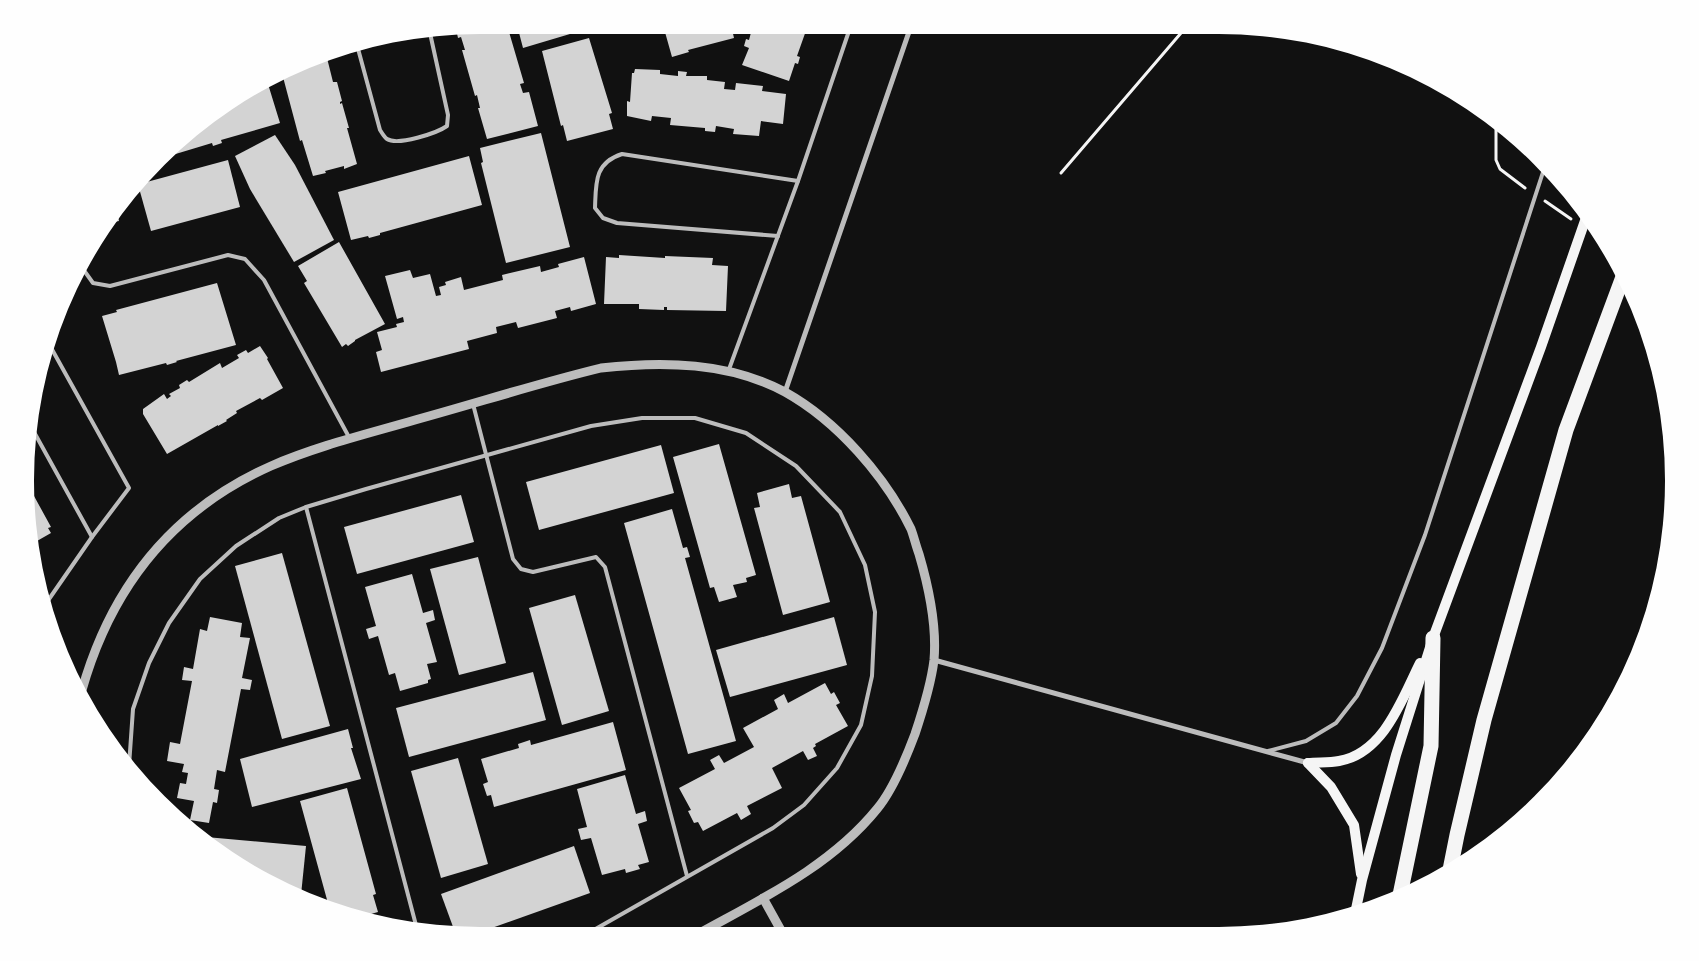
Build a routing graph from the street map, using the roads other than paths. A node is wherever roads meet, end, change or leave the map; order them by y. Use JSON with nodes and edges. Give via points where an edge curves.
{"nodes":[{"id":1,"x":848,"y":34,"type":"edge"},
{"id":2,"x":908,"y":34,"type":"edge"},
{"id":3,"x":431,"y":37,"type":"edge"},
{"id":4,"x":359,"y":51,"type":"edge"},
{"id":5,"x":1542,"y":174,"type":"edge"},
{"id":6,"x":798,"y":181,"type":"junction"},
{"id":7,"x":1584,"y":224,"type":"edge"},
{"id":8,"x":778,"y":236,"type":"junction"},
{"id":9,"x":86,"y":273,"type":"edge"},
{"id":10,"x":1620,"y":285,"type":"edge"},
{"id":11,"x":53,"y":351,"type":"edge"},
{"id":12,"x":728,"y":372,"type":"junction"},
{"id":13,"x":785,"y":392,"type":"junction"},
{"id":14,"x":473,"y":404,"type":"junction"},
{"id":15,"x":37,"y":436,"type":"edge"},
{"id":16,"x":350,"y":439,"type":"junction"},
{"id":17,"x":486,"y":455,"type":"junction"},
{"id":18,"x":306,"y":507,"type":"junction"},
{"id":19,"x":92,"y":536,"type":"junction"},
{"id":20,"x":50,"y":598,"type":"edge"},
{"id":21,"x":1433,"y":638,"type":"junction"},
{"id":22,"x":934,"y":660,"type":"junction"},
{"id":23,"x":84,"y":685,"type":"edge"},
{"id":24,"x":1268,"y":751,"type":"junction"},
{"id":25,"x":130,"y":756,"type":"edge"},
{"id":26,"x":1308,"y":763,"type":"junction"},
{"id":27,"x":1452,"y":861,"type":"edge"},
{"id":28,"x":687,"y":876,"type":"junction"},
{"id":29,"x":1362,"y":880,"type":"junction"},
{"id":30,"x":1401,"y":888,"type":"edge"},
{"id":31,"x":763,"y":898,"type":"junction"},
{"id":32,"x":1357,"y":906,"type":"edge"},
{"id":33,"x":415,"y":922,"type":"edge"},
{"id":34,"x":599,"y":927,"type":"edge"},
{"id":35,"x":711,"y":927,"type":"edge"},
{"id":36,"x":779,"y":927,"type":"edge"}],
"edges":[{"from":1,"to":6,"type":"lane"},
{"from":2,"to":13,"type":"street"},
{"from":3,"to":4,"type":"lane","via":[[448,115],[447,126],[440,131],[397,142],[386,139],[380,130]]},
{"from":5,"to":24,"type":"lane","via":[[1425,536],[1382,648],[1357,696],[1336,723],[1306,741]]},
{"from":6,"to":8,"type":"lane"},
{"from":6,"to":8,"type":"lane","via":[[622,154],[611,158],[601,168],[595,208],[603,218],[617,223]]},
{"from":7,"to":21,"type":"main road"},
{"from":8,"to":12,"type":"lane"},
{"from":9,"to":16,"type":"lane","via":[[93,283],[110,286],[228,255],[245,259],[264,280]]},
{"from":10,"to":27,"type":"highway","via":[[1564,440],[1484,720]]},
{"from":11,"to":19,"type":"lane","via":[[129,488]]},
{"from":12,"to":13,"type":"street"},
{"from":12,"to":14,"type":"street","via":[[656,364],[602,368]]},
{"from":13,"to":22,"type":"street","via":[[847,439],[879,476],[911,530],[927,580],[934,625]]},
{"from":14,"to":16,"type":"street"},
{"from":14,"to":17,"type":"lane"},
{"from":15,"to":19,"type":"lane"},
{"from":16,"to":23,"type":"street","via":[[270,466],[238,482],[184,521],[162,542],[120,596],[98,641]]},
{"from":17,"to":18,"type":"lane"},
{"from":17,"to":28,"type":"lane","via":[[513,558],[521,569],[532,572],[596,558],[604,567]]},
{"from":17,"to":28,"type":"lane","via":[[591,426],[642,418],[695,418],[746,433],[796,466],[840,512],[865,565],[875,612],[872,676],[861,725],[837,768],[804,806],[773,828]]},
{"from":18,"to":25,"type":"lane","via":[[279,518],[236,546],[200,579],[169,623],[149,663],[133,709]]},
{"from":18,"to":33,"type":"lane"},
{"from":19,"to":20,"type":"lane"},
{"from":21,"to":26,"type":"main road","via":[[1385,730],[1364,750],[1340,761]]},
{"from":21,"to":29,"type":"main road","via":[[1396,755]]},
{"from":21,"to":30,"type":"highway","via":[[1431,746]]},
{"from":22,"to":24,"type":"street"},
{"from":22,"to":31,"type":"street","via":[[924,709],[905,761],[878,808],[845,844]]},
{"from":24,"to":26,"type":"street"},
{"from":26,"to":29,"type":"main road","via":[[1331,786],[1354,824]]},
{"from":28,"to":34,"type":"lane"},
{"from":29,"to":32,"type":"main road"},
{"from":31,"to":35,"type":"street"},
{"from":31,"to":36,"type":"street"}]}
